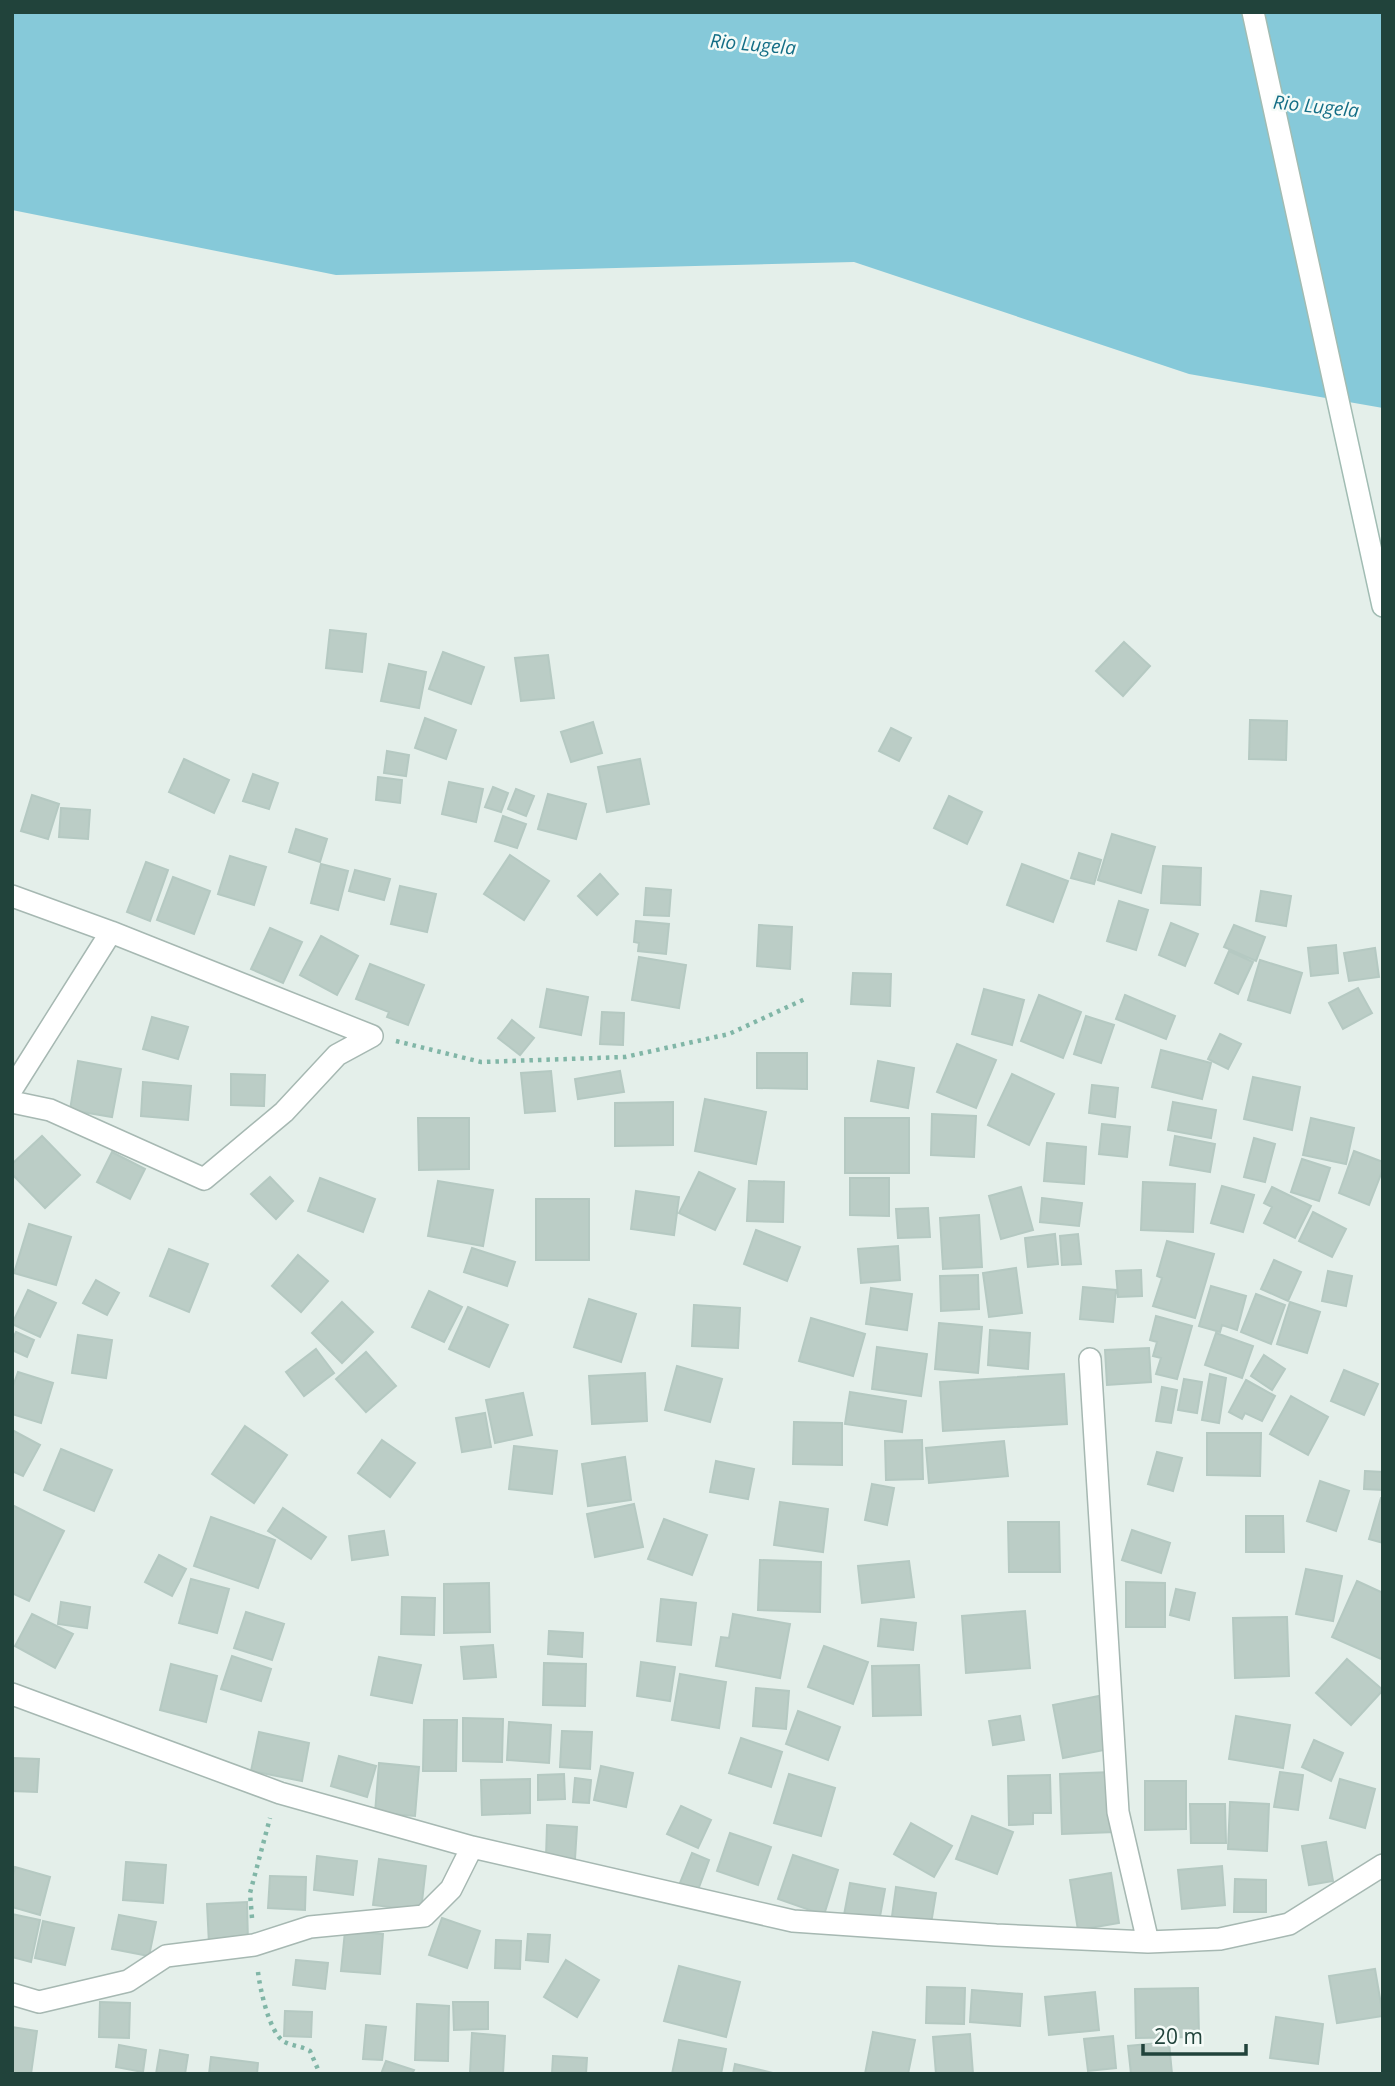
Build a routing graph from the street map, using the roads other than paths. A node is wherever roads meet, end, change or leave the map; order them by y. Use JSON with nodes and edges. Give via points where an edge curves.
{"nodes":[{"id":1,"x":1253,"y":12,"type":"edge"},
{"id":2,"x":1381,"y":600,"type":"edge"},
{"id":3,"x":12,"y":895,"type":"edge"},
{"id":4,"x":111,"y":932,"type":"junction"},
{"id":5,"x":12,"y":1089,"type":"edge"},
{"id":6,"x":12,"y":1102,"type":"edge"},
{"id":7,"x":1090,"y":1359,"type":"dead end"},
{"id":8,"x":12,"y":1694,"type":"edge"},
{"id":9,"x":472,"y":1847,"type":"junction"},
{"id":10,"x":1383,"y":1865,"type":"edge"},
{"id":11,"x":1148,"y":1942,"type":"junction"},
{"id":12,"x":12,"y":1994,"type":"edge"}],
"edges":[{"from":1,"to":2,"type":"street"},
{"from":3,"to":4,"type":"street"},
{"from":4,"to":5,"type":"street"},
{"from":4,"to":6,"type":"street","via":[[372,1035],[337,1055],[284,1112],[204,1179],[50,1110]]},
{"from":7,"to":11,"type":"street","via":[[1118,1812]]},
{"from":8,"to":9,"type":"street","via":[[280,1793]]},
{"from":9,"to":11,"type":"street","via":[[793,1921]]},
{"from":9,"to":12,"type":"street","via":[[451,1889],[424,1916],[310,1927],[254,1945],[166,1956],[128,1981],[39,2002]]},
{"from":10,"to":11,"type":"street","via":[[1289,1924],[1220,1939]]}]}
